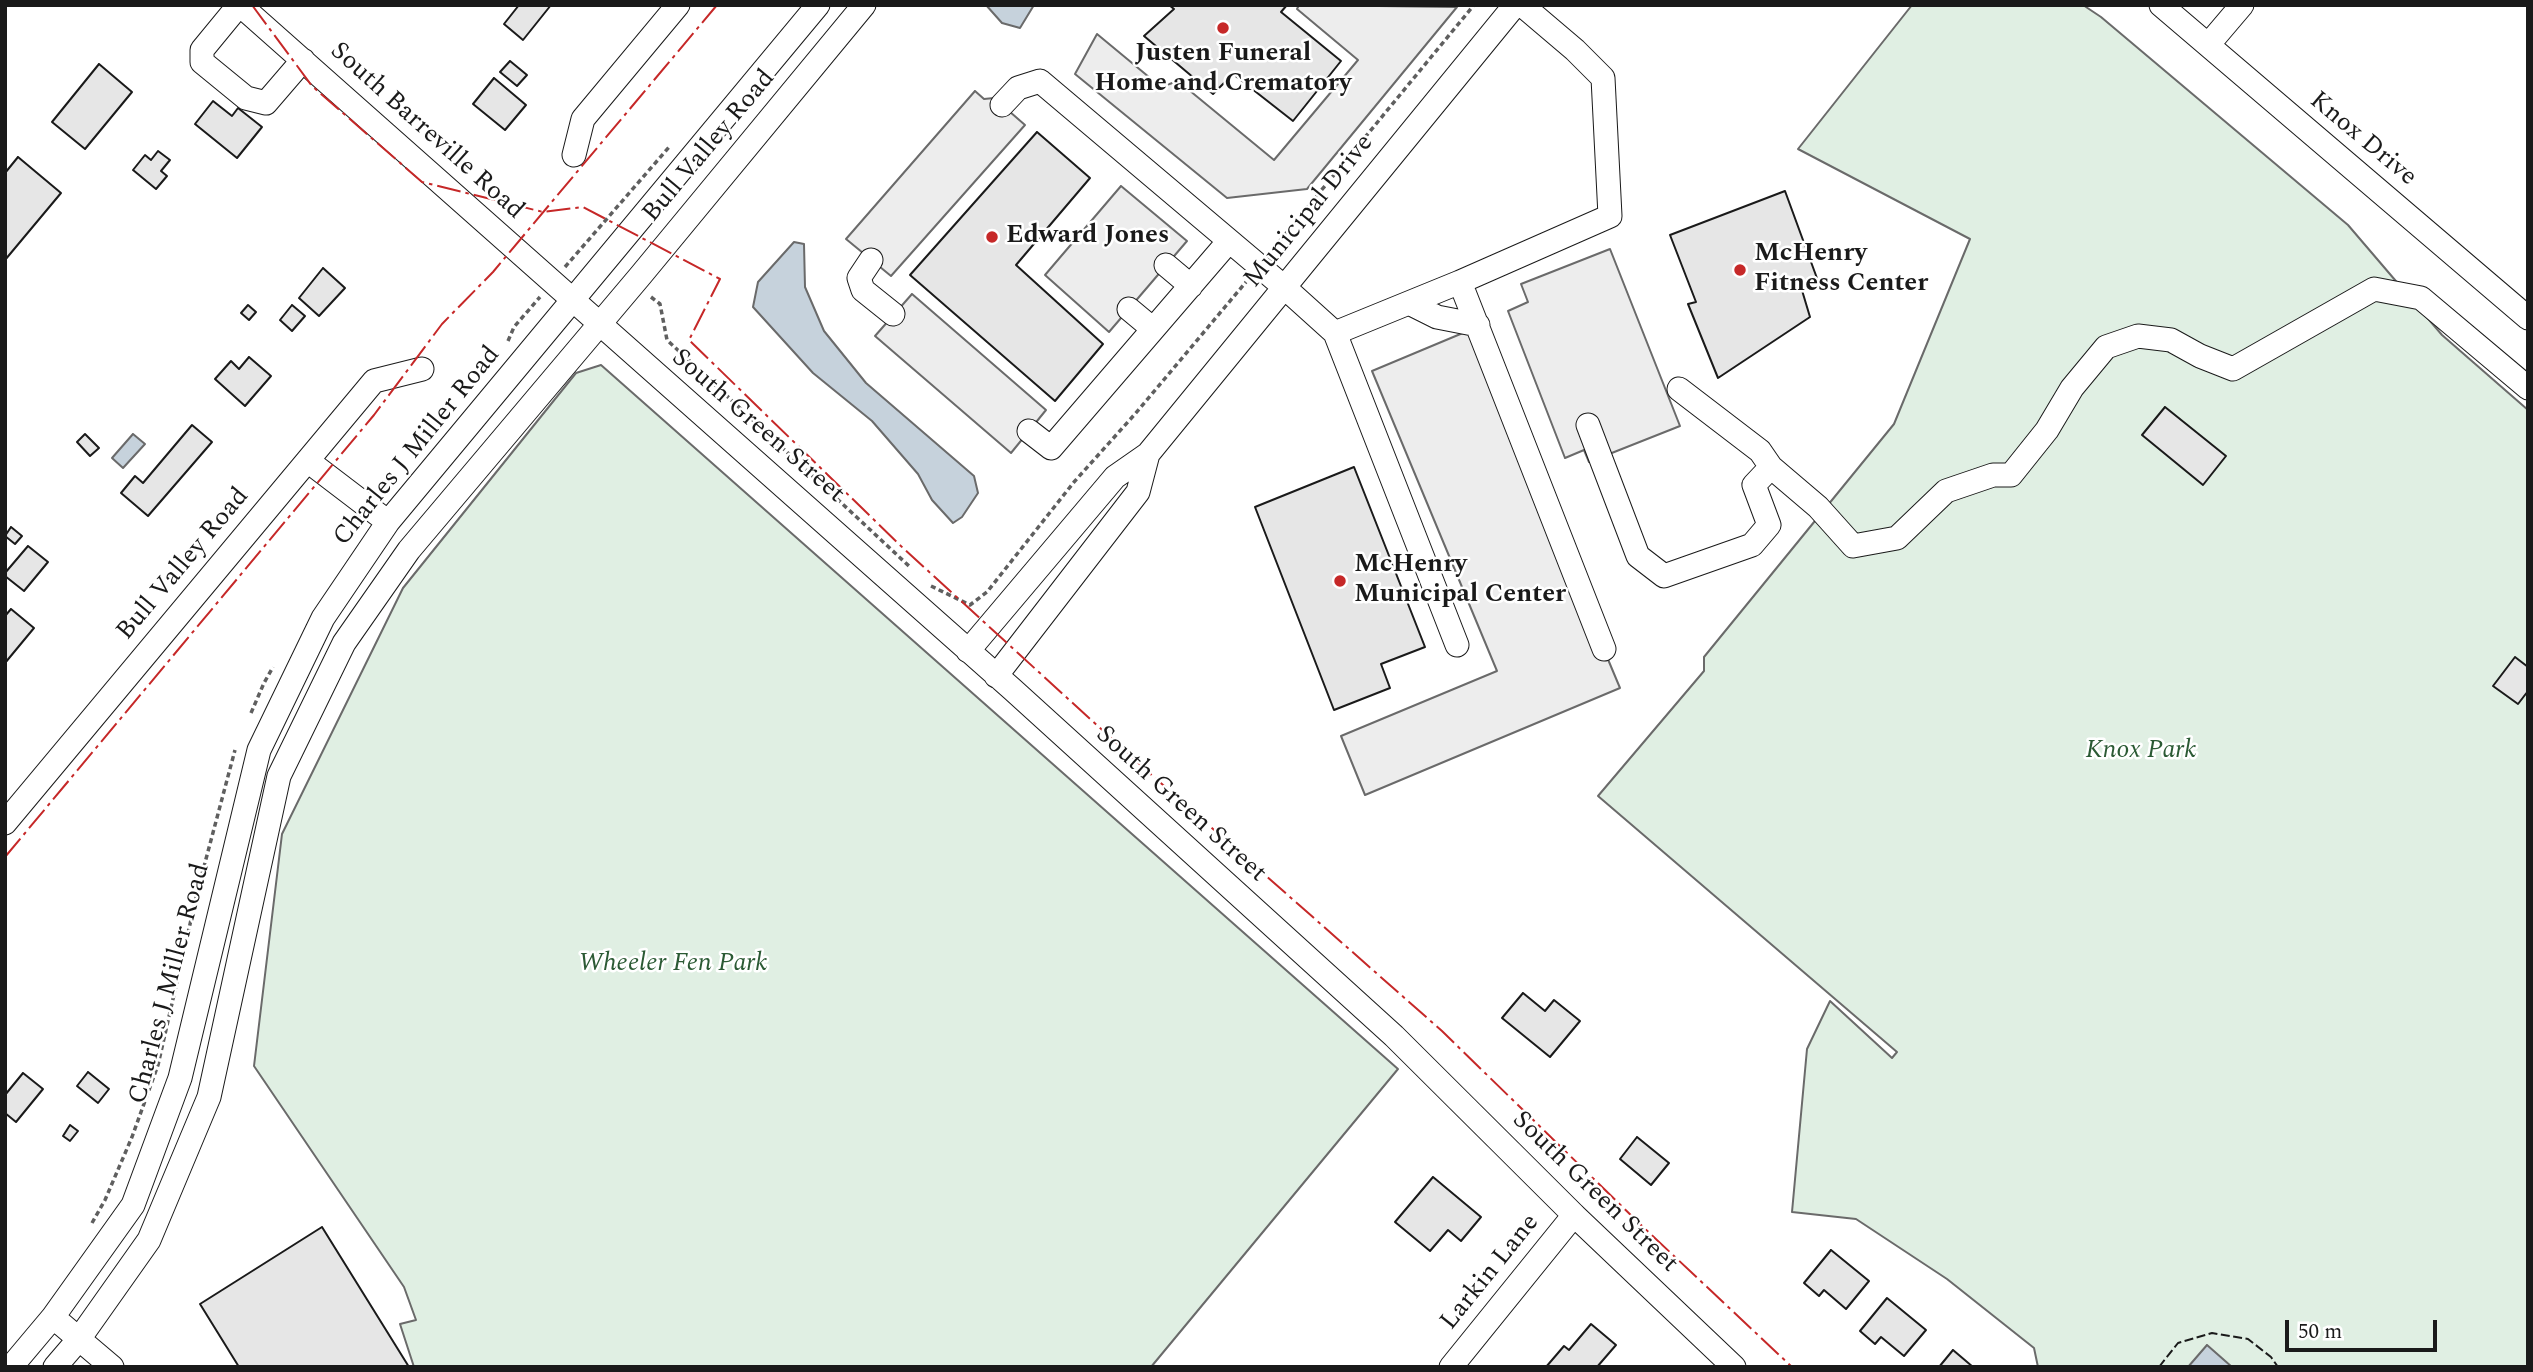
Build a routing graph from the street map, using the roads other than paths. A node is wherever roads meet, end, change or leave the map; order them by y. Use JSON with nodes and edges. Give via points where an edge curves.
{"nodes":[{"id":1,"x":240,"y":5,"type":"edge"},
{"id":2,"x":678,"y":5,"type":"edge"},
{"id":3,"x":818,"y":5,"type":"edge"},
{"id":4,"x":864,"y":5,"type":"edge"},
{"id":5,"x":1515,"y":5,"type":"edge"},
{"id":6,"x":1522,"y":5,"type":"edge"},
{"id":7,"x":2161,"y":5,"type":"edge"},
{"id":8,"x":2242,"y":5,"type":"edge"},
{"id":9,"x":2207,"y":45,"type":"junction"},
{"id":10,"x":303,"y":60,"type":"junction"},
{"id":11,"x":1003,"y":105,"type":"dead end"},
{"id":12,"x":574,"y":155,"type":"dead end"},
{"id":13,"x":1229,"y":240,"type":"junction"},
{"id":14,"x":871,"y":260,"type":"dead end"},
{"id":15,"x":1166,"y":265,"type":"dead end"},
{"id":16,"x":1460,"y":282,"type":"junction"},
{"id":17,"x":1191,"y":286,"type":"junction"},
{"id":18,"x":1284,"y":286,"type":"junction"},
{"id":19,"x":572,"y":302,"type":"junction"},
{"id":20,"x":1409,"y":303,"type":"junction"},
{"id":21,"x":1129,"y":309,"type":"dead end"},
{"id":22,"x":894,"y":314,"type":"dead end"},
{"id":23,"x":2528,"y":318,"type":"edge"},
{"id":24,"x":599,"y":324,"type":"junction"},
{"id":25,"x":1478,"y":325,"type":"junction"},
{"id":26,"x":1153,"y":329,"type":"junction"},
{"id":27,"x":1335,"y":333,"type":"junction"},
{"id":28,"x":422,"y":369,"type":"dead end"},
{"id":29,"x":2528,"y":388,"type":"edge"},
{"id":30,"x":1679,"y":389,"type":"dead end"},
{"id":31,"x":1588,"y":425,"type":"dead end"},
{"id":32,"x":1029,"y":431,"type":"dead end"},
{"id":33,"x":1148,"y":454,"type":"junction"},
{"id":34,"x":308,"y":461,"type":"junction"},
{"id":35,"x":1771,"y":467,"type":"junction"},
{"id":36,"x":388,"y":522,"type":"junction"},
{"id":37,"x":1457,"y":645,"type":"dead end"},
{"id":38,"x":1604,"y":649,"type":"dead end"},
{"id":39,"x":968,"y":650,"type":"junction"},
{"id":40,"x":996,"y":676,"type":"junction"},
{"id":41,"x":5,"y":823,"type":"edge"},
{"id":42,"x":1574,"y":1215,"type":"junction"},
{"id":43,"x":53,"y":1317,"type":"junction"},
{"id":44,"x":79,"y":1339,"type":"junction"},
{"id":45,"x":11,"y":1367,"type":"edge"},
{"id":46,"x":55,"y":1367,"type":"edge"},
{"id":47,"x":112,"y":1367,"type":"edge"},
{"id":48,"x":1451,"y":1367,"type":"edge"},
{"id":49,"x":1734,"y":1367,"type":"edge"}],
"edges":[{"from":1,"to":10,"type":"street","name":"South Barreville Road"},
{"from":1,"to":10,"type":"street","via":[[202,50],[202,62],[246,98],[266,103]]},
{"from":2,"to":12,"type":"street","via":[[583,118]]},
{"from":3,"to":19,"type":"street","name":"Charles J Miller Road"},
{"from":4,"to":24,"type":"street","name":"Bull Valley Road"},
{"from":5,"to":18,"type":"street","name":"Municipal Drive"},
{"from":6,"to":16,"type":"street","via":[[1602,78],[1610,216]]},
{"from":7,"to":9,"type":"street","name":"Knox Drive"},
{"from":8,"to":9,"type":"street"},
{"from":9,"to":23,"type":"street","name":"Knox Drive"},
{"from":10,"to":19,"type":"street","name":"South Barreville Road"},
{"from":11,"to":13,"type":"street","via":[[1018,88],[1040,81]]},
{"from":13,"to":17,"type":"street"},
{"from":13,"to":18,"type":"street"},
{"from":14,"to":22,"type":"street","via":[[859,278],[863,290]]},
{"from":15,"to":17,"type":"street"},
{"from":16,"to":20,"type":"street"},
{"from":16,"to":25,"type":"street"},
{"from":17,"to":26,"type":"street"},
{"from":18,"to":27,"type":"street"},
{"from":18,"to":33,"type":"street","name":"Municipal Drive"},
{"from":19,"to":24,"type":"street","name":"South Green Street"},
{"from":19,"to":36,"type":"street","name":"Charles J Miller Road"},
{"from":20,"to":25,"type":"street","via":[[1437,317]]},
{"from":20,"to":27,"type":"street"},
{"from":21,"to":26,"type":"street"},
{"from":24,"to":39,"type":"street","name":"South Green Street"},
{"from":24,"to":44,"type":"street","via":[[409,550],[344,643],[279,776],[209,1097],[149,1240]]},
{"from":25,"to":38,"type":"street"},
{"from":26,"to":32,"type":"street","via":[[1051,448]]},
{"from":27,"to":37,"type":"street"},
{"from":28,"to":34,"type":"street","name":"Bull Valley Road","via":[[374,381]]},
{"from":29,"to":35,"type":"street","via":[[2421,298],[2374,289],[2232,369],[2172,340],[2138,336],[2106,347],[2011,475],[1993,475],[1946,491],[1897,538],[1853,546],[1818,507]]},
{"from":30,"to":35,"type":"street","via":[[1760,451]]},
{"from":31,"to":35,"type":"street","via":[[1638,556],[1664,576],[1752,545],[1769,525],[1754,485]]},
{"from":33,"to":39,"type":"street","name":"Municipal Drive","via":[[1115,477]]},
{"from":33,"to":40,"type":"street","name":"Municipal Drive","via":[[1138,492]]},
{"from":34,"to":36,"type":"street"},
{"from":34,"to":41,"type":"street","name":"Bull Valley Road"},
{"from":36,"to":43,"type":"street","name":"Charles J Miller Road","via":[[323,618],[259,750],[180,1077],[133,1205]]},
{"from":39,"to":40,"type":"street","name":"South Green Street"},
{"from":40,"to":42,"type":"street","name":"South Green Street","via":[[1394,1036]]},
{"from":42,"to":48,"type":"street","name":"Larkin Lane"},
{"from":42,"to":49,"type":"street","name":"South Green Street"},
{"from":43,"to":44,"type":"street"},
{"from":43,"to":45,"type":"street","name":"Charles J Miller Road"},
{"from":44,"to":46,"type":"street"},
{"from":44,"to":47,"type":"street"}]}
